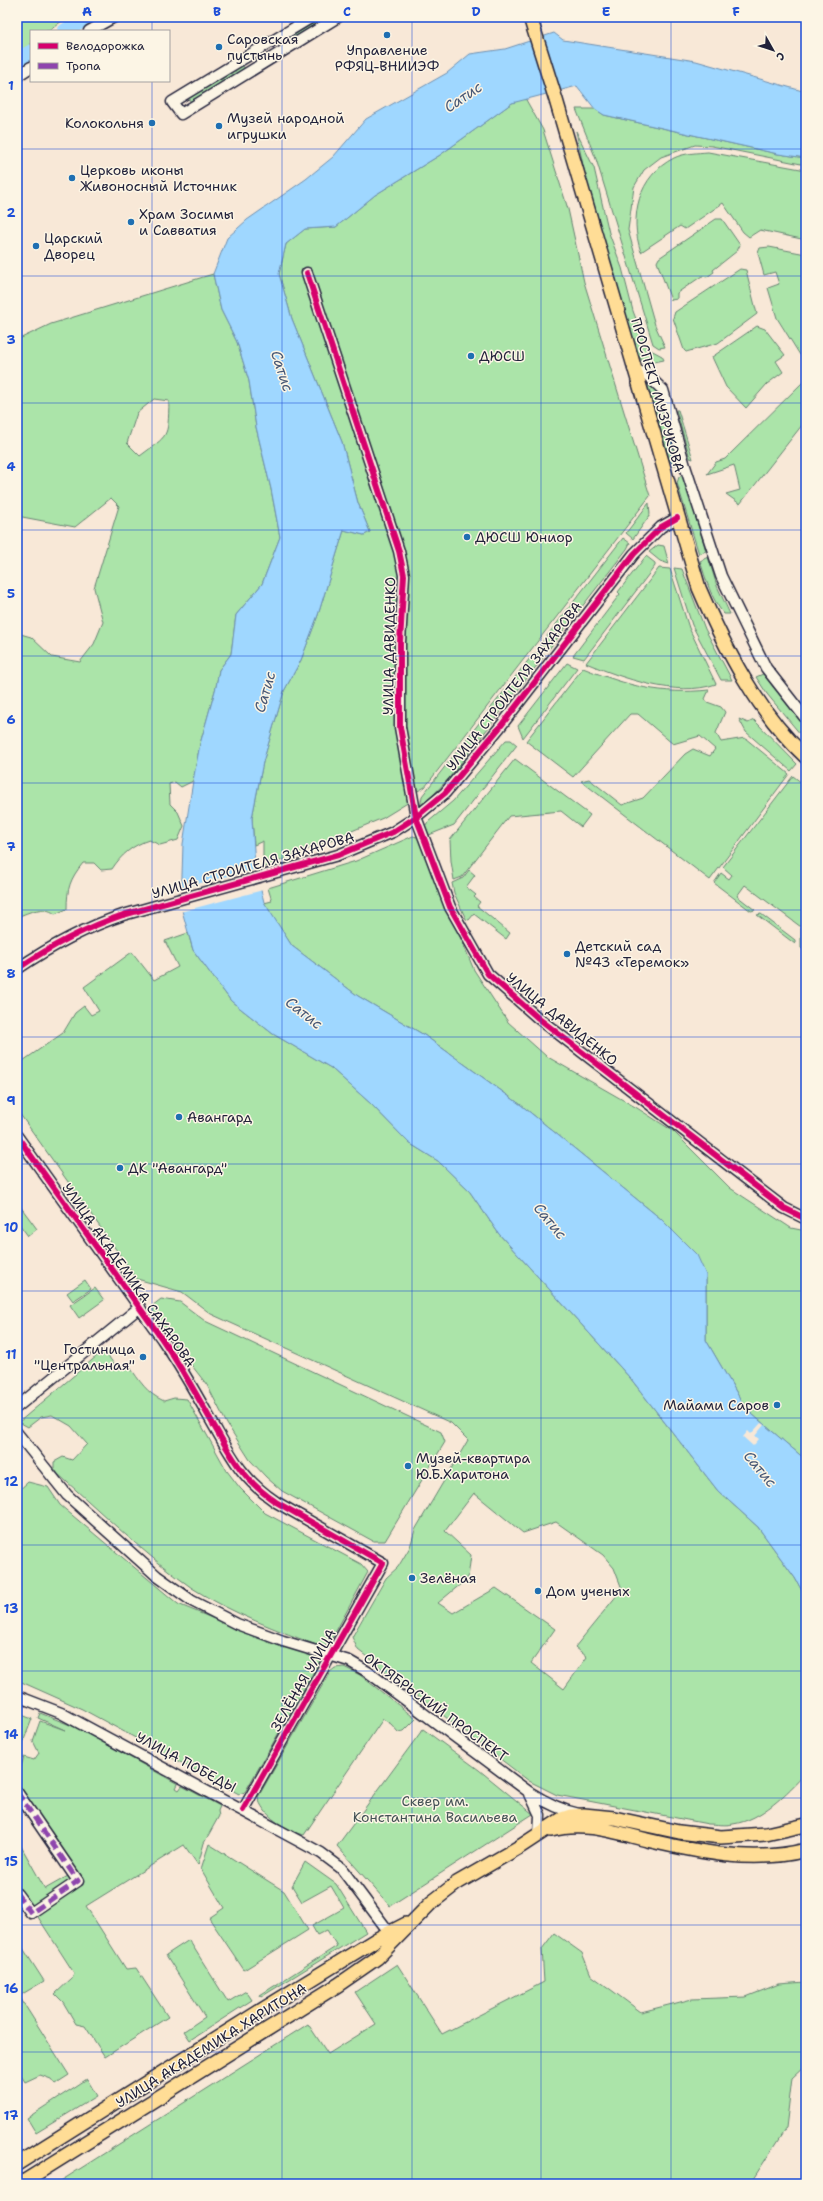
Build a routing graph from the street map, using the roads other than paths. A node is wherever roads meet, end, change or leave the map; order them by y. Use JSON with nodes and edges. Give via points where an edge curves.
{"nodes":[{"id":1,"x":114,"y":17,"type":"edge"},
{"id":2,"x":312,"y":17,"type":"edge"},
{"id":3,"x":338,"y":17,"type":"edge"},
{"id":4,"x":530,"y":17,"type":"edge"},
{"id":5,"x":91,"y":30,"type":"edge"},
{"id":6,"x":30,"y":69,"type":"edge"},
{"id":7,"x":17,"y":76,"type":"edge"},
{"id":8,"x":306,"y":273,"type":"dead end"},
{"id":9,"x":633,"y":370,"type":"junction"},
{"id":10,"x":677,"y":518,"type":"junction"},
{"id":11,"x":806,"y":719,"type":"edge"},
{"id":12,"x":806,"y":757,"type":"edge"},
{"id":13,"x":416,"y":817,"type":"junction"},
{"id":14,"x":17,"y":969,"type":"edge"},
{"id":15,"x":17,"y":1136,"type":"edge"},
{"id":16,"x":806,"y":1219,"type":"edge"},
{"id":17,"x":140,"y":1307,"type":"junction"},
{"id":18,"x":17,"y":1407,"type":"edge"},
{"id":19,"x":17,"y":1433,"type":"edge"},
{"id":20,"x":383,"y":1562,"type":"joint"},
{"id":21,"x":331,"y":1656,"type":"junction"},
{"id":22,"x":17,"y":1696,"type":"edge"},
{"id":23,"x":17,"y":1792,"type":"edge"},
{"id":24,"x":529,"y":1792,"type":"junction"},
{"id":25,"x":243,"y":1810,"type":"junction"},
{"id":26,"x":584,"y":1815,"type":"junction"},
{"id":27,"x":562,"y":1819,"type":"junction"},
{"id":28,"x":806,"y":1825,"type":"edge"},
{"id":29,"x":577,"y":1826,"type":"junction"},
{"id":30,"x":541,"y":1834,"type":"junction"},
{"id":31,"x":806,"y":1850,"type":"edge"},
{"id":32,"x":17,"y":1894,"type":"edge"},
{"id":33,"x":392,"y":1936,"type":"junction"},
{"id":34,"x":17,"y":2164,"type":"edge"},
{"id":35,"x":20,"y":2184,"type":"edge"}],
"edges":[{"from":1,"to":5,"type":"street"},
{"from":2,"to":3,"type":"street","via":[[172,102],[180,114]]},
{"from":4,"to":9,"type":"main road","name":"ПРОСПЕКТ МУЗРУКОВА"},
{"from":6,"to":7,"type":"street"},
{"from":8,"to":13,"type":"street","name":"УЛИЦА ДАВИДЕНКО","via":[[399,551],[404,575],[400,642],[400,727]]},
{"from":9,"to":10,"type":"main road","name":"ПРОСПЕКТ МУЗРУКОВА"},
{"from":9,"to":11,"type":"street","via":[[646,374],[663,390],[721,576],[766,668]]},
{"from":10,"to":12,"type":"main road","name":"ПРОСПЕКТ МУЗРУКОВА","via":[[699,588],[716,627],[744,678],[774,723]]},
{"from":10,"to":13,"type":"street","name":"УЛИЦА СТРОИТЕЛЯ ЗАХАРОВА","via":[[661,527],[634,554],[500,727],[445,793]]},
{"from":13,"to":14,"type":"street","name":"УЛИЦА СТРОИТЕЛЯ ЗАХАРОВА","via":[[393,832],[338,856],[90,926],[52,945]]},
{"from":13,"to":16,"type":"street","name":"УЛИЦА ДАВИДЕНКО","via":[[450,907],[488,974],[538,1018],[784,1208]]},
{"from":15,"to":17,"type":"street","name":"УЛИЦА АКАДЕМИКА САХАРОВА"},
{"from":17,"to":18,"type":"street"},
{"from":17,"to":20,"type":"street","name":"УЛИЦА АКАДЕМИКА САХАРОВА","via":[[180,1366],[239,1470],[276,1502]]},
{"from":19,"to":21,"type":"street","name":"ОКТЯБРЬСКИЙ ПРОСПЕКТ","via":[[67,1495],[156,1576],[192,1601],[237,1624],[282,1642]]},
{"from":20,"to":21,"type":"street","name":"ЗЕЛЁНАЯ УЛИЦА"},
{"from":21,"to":24,"type":"street","name":"ОКТЯБРЬСКИЙ ПРОСПЕКТ","via":[[349,1661],[368,1672]]},
{"from":21,"to":25,"type":"street","name":"ЗЕЛЁНАЯ УЛИЦА"},
{"from":22,"to":25,"type":"street","name":"УЛИЦА ПОБЕДЫ","via":[[61,1713]]},
{"from":23,"to":32,"type":"street","via":[[78,1881],[31,1913]]},
{"from":24,"to":26,"type":"street","name":"ОКТЯБРЬСКИЙ ПРОСПЕКТ","via":[[563,1810]]},
{"from":24,"to":27,"type":"street","name":"ОКТЯБРЬСКИЙ ПРОСПЕКТ"},
{"from":24,"to":30,"type":"street","name":"ОКТЯБРЬСКИЙ ПРОСПЕКТ","via":[[540,1815]]},
{"from":25,"to":33,"type":"street","name":"УЛИЦА ПОБЕДЫ","via":[[321,1853],[341,1868]]},
{"from":26,"to":27,"type":"main road","name":"УЛИЦА АКАДЕМИКА ХАРИТОНА"},
{"from":26,"to":28,"type":"main road","name":"УЛИЦА АКАДЕМИКА ХАРИТОНА","via":[[721,1837],[766,1834]]},
{"from":27,"to":29,"type":"street","name":"ОКТЯБРЬСКИЙ ПРОСПЕКТ"},
{"from":27,"to":30,"type":"main road","name":"УЛИЦА АКАДЕМИКА ХАРИТОНА"},
{"from":29,"to":30,"type":"main road","name":"УЛИЦА АКАДЕМИКА ХАРИТОНА","via":[[561,1827]]},
{"from":29,"to":31,"type":"main road","name":"УЛИЦА АКАДЕМИКА ХАРИТОНА","via":[[589,1826],[710,1854],[771,1855]]},
{"from":30,"to":33,"type":"main road","name":"УЛИЦА АКАДЕМИКА ХАРИТОНА","via":[[457,1883]]},
{"from":33,"to":34,"type":"main road","name":"УЛИЦА АКАДЕМИКА ХАРИТОНА"},
{"from":33,"to":35,"type":"main road","name":"УЛИЦА АКАДЕМИКА ХАРИТОНА","via":[[377,1958],[338,1985]]}]}
